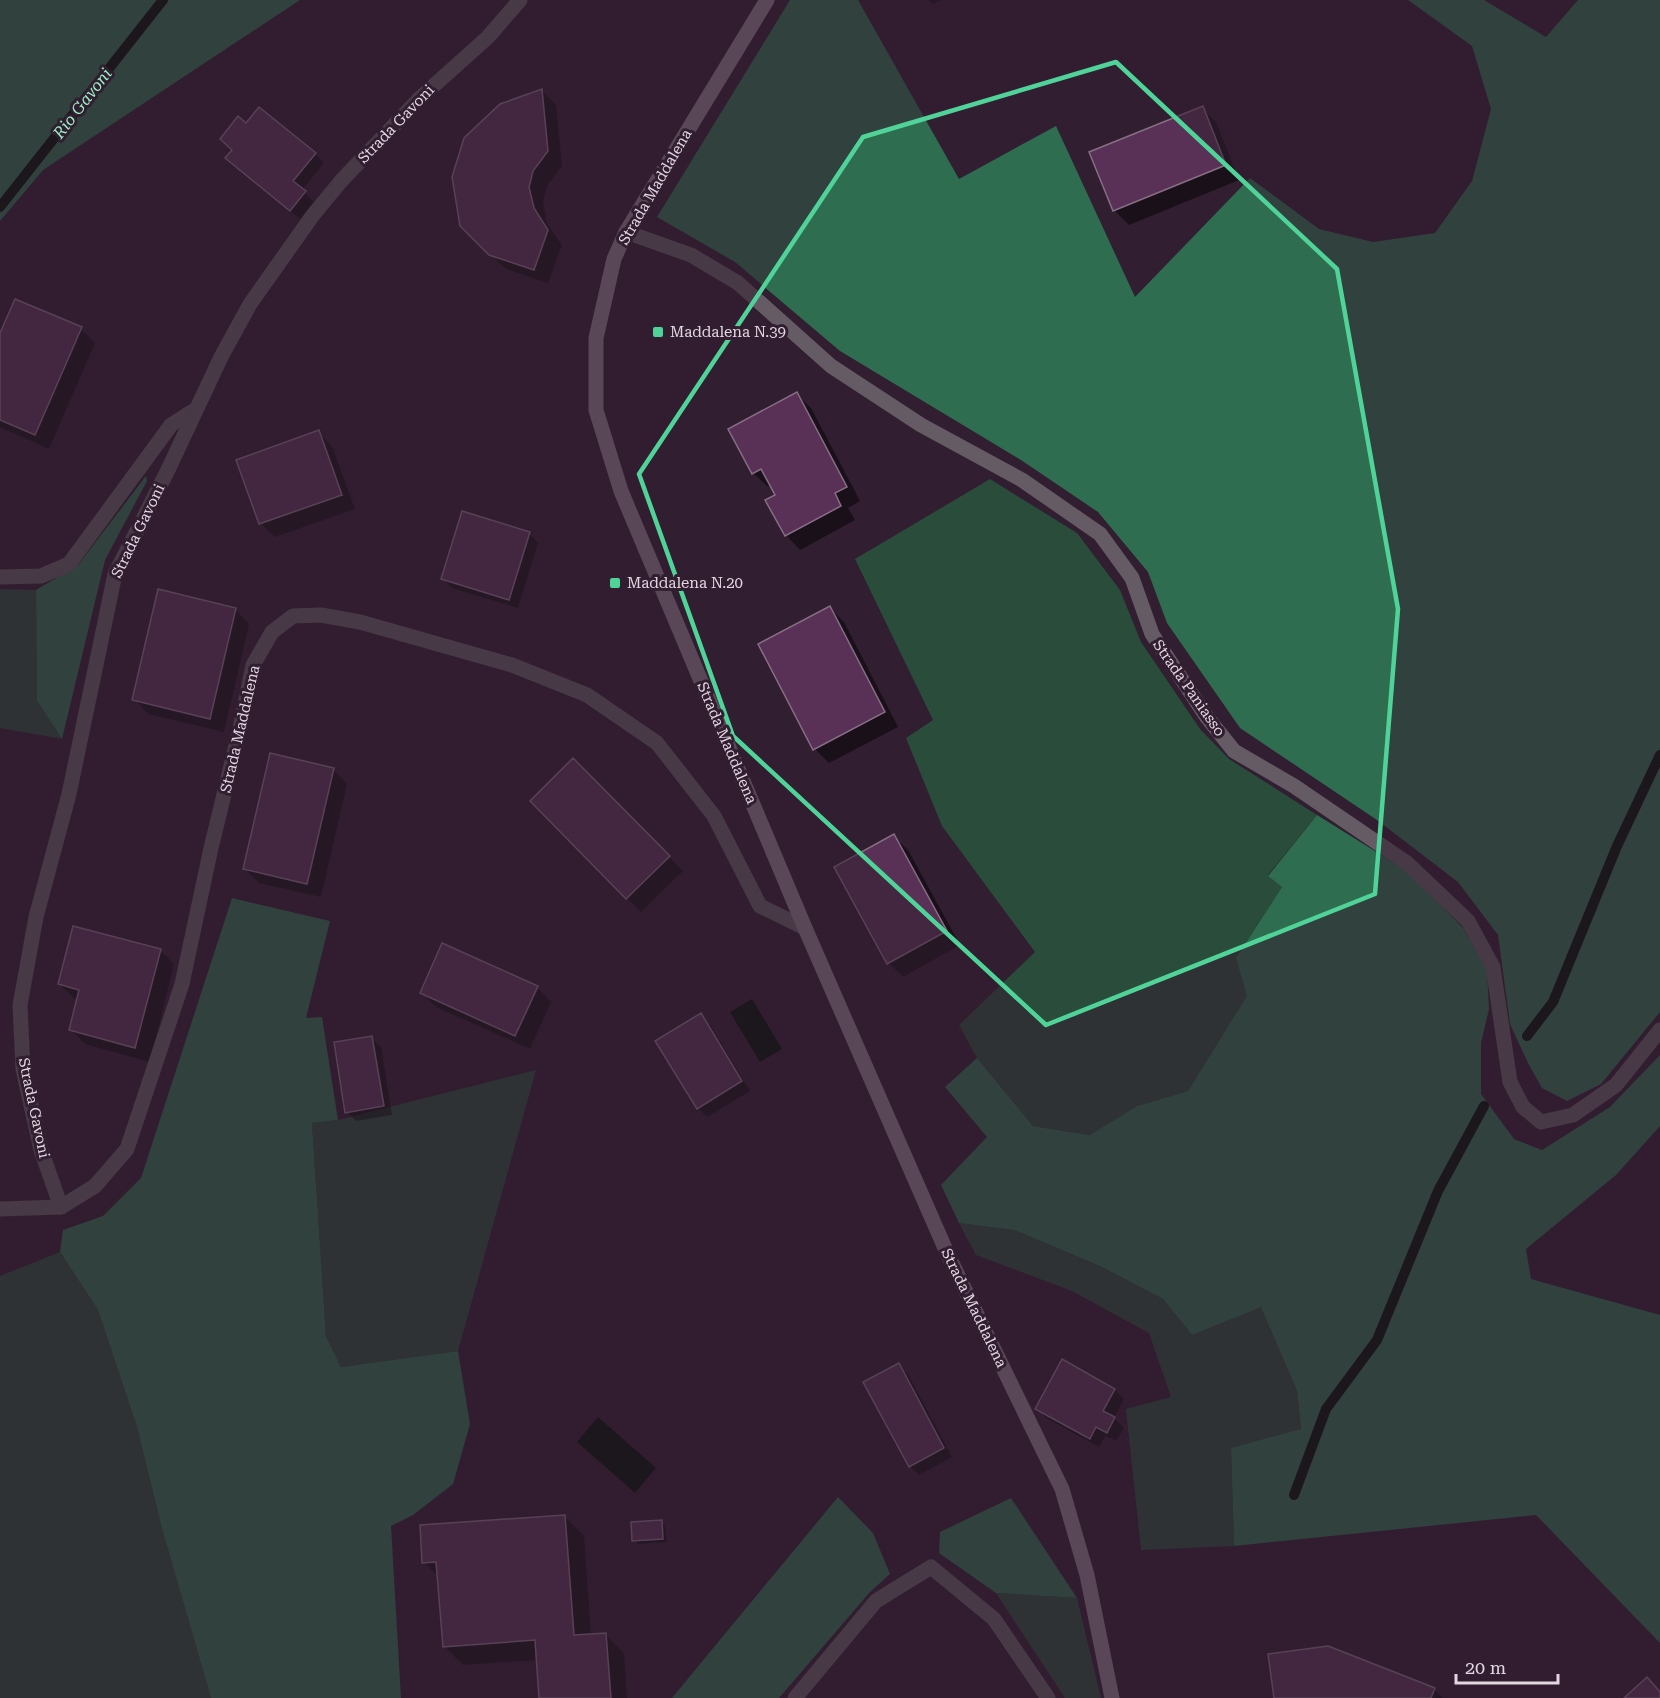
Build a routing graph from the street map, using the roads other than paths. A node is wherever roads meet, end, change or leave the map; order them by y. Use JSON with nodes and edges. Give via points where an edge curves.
{"nodes":[{"id":1,"x":520,"y":0,"type":"edge"},
{"id":2,"x":767,"y":0,"type":"edge"},
{"id":3,"x":626,"y":232,"type":"junction"},
{"id":4,"x":196,"y":409,"type":"junction"},
{"id":5,"x":0,"y":577,"type":"edge"},
{"id":6,"x":805,"y":928,"type":"junction"},
{"id":7,"x":1660,"y":1030,"type":"edge"},
{"id":8,"x":60,"y":1207,"type":"junction"},
{"id":9,"x":0,"y":1209,"type":"edge"},
{"id":10,"x":795,"y":1698,"type":"edge"},
{"id":11,"x":1048,"y":1698,"type":"edge"},
{"id":12,"x":1112,"y":1698,"type":"edge"}],
"edges":[{"from":1,"to":4,"type":"street","name":"Strada Gavoni","via":[[488,37],[420,98],[314,215],[250,304]]},
{"from":2,"to":3,"type":"street","name":"Strada Maddalena"},
{"from":3,"to":6,"type":"street","name":"Strada Maddalena","via":[[614,259],[596,338],[596,410],[621,491]]},
{"from":3,"to":7,"type":"street","name":"Strada Paniasso","via":[[691,255],[738,283],[831,366],[921,425],[1022,480],[1100,534],[1132,578],[1152,634],[1234,751],[1294,786],[1407,863],[1468,921],[1494,967],[1510,1082],[1523,1107],[1541,1122],[1573,1115],[1616,1085]]},
{"from":4,"to":5,"type":"street","via":[[171,425],[69,564],[40,576]]},
{"from":4,"to":8,"type":"street","name":"Strada Gavoni","via":[[115,574],[69,794],[36,917],[20,1005],[23,1070],[41,1150]]},
{"from":6,"to":8,"type":"street","name":"Strada Maddalena","via":[[760,906],[714,816],[657,743],[587,695],[512,665],[360,622],[321,615],[293,616],[272,632],[253,665],[182,984],[127,1149],[95,1186]]},
{"from":6,"to":12,"type":"street","name":"Strada Maddalena","via":[[948,1255],[1062,1489],[1087,1575]]},
{"from":8,"to":9,"type":"street","name":"Strada Maddalena"},
{"from":10,"to":11,"type":"street","via":[[876,1601],[931,1567],[994,1619]]}]}
